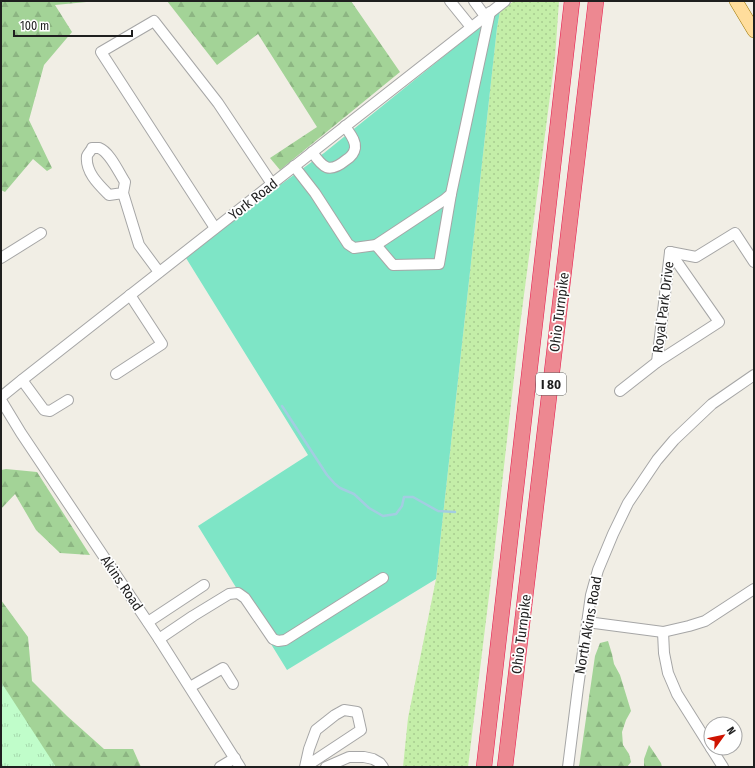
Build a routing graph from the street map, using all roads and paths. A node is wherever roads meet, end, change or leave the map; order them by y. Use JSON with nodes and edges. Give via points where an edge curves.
{"nodes":[{"id":1,"x":450,"y":1,"type":"edge"},
{"id":2,"x":474,"y":1,"type":"edge"},
{"id":3,"x":505,"y":1,"type":"edge"},
{"id":4,"x":572,"y":1,"type":"edge"},
{"id":5,"x":596,"y":1,"type":"edge"},
{"id":6,"x":736,"y":1,"type":"edge"},
{"id":7,"x":488,"y":14,"type":"junction"},
{"id":8,"x":471,"y":27,"type":"junction"},
{"id":9,"x":754,"y":31,"type":"edge"},
{"id":10,"x":345,"y":126,"type":"junction"},
{"id":11,"x":312,"y":152,"type":"junction"},
{"id":12,"x":294,"y":166,"type":"junction"},
{"id":13,"x":272,"y":184,"type":"junction"},
{"id":14,"x":123,"y":193,"type":"junction"},
{"id":15,"x":451,"y":194,"type":"junction"},
{"id":16,"x":215,"y":228,"type":"junction"},
{"id":17,"x":41,"y":233,"type":"dead end"},
{"id":18,"x":376,"y":245,"type":"junction"},
{"id":19,"x":670,"y":252,"type":"junction"},
{"id":20,"x":1,"y":258,"type":"edge"},
{"id":21,"x":754,"y":262,"type":"edge"},
{"id":22,"x":159,"y":272,"type":"junction"},
{"id":23,"x":130,"y":295,"type":"junction"},
{"id":24,"x":657,"y":362,"type":"junction"},
{"id":25,"x":116,"y":374,"type":"dead end"},
{"id":26,"x":753,"y":377,"type":"edge"},
{"id":27,"x":22,"y":380,"type":"junction"},
{"id":28,"x":620,"y":391,"type":"dead end"},
{"id":29,"x":1,"y":398,"type":"edge"},
{"id":30,"x":68,"y":400,"type":"dead end"},
{"id":31,"x":383,"y":578,"type":"dead end"},
{"id":32,"x":204,"y":584,"type":"dead end"},
{"id":33,"x":754,"y":589,"type":"edge"},
{"id":34,"x":148,"y":622,"type":"junction"},
{"id":35,"x":587,"y":622,"type":"junction"},
{"id":36,"x":663,"y":632,"type":"junction"},
{"id":37,"x":160,"y":639,"type":"junction"},
{"id":38,"x":234,"y":684,"type":"dead end"},
{"id":39,"x":190,"y":687,"type":"junction"},
{"id":40,"x":703,"y":735,"type":"edge"},
{"id":41,"x":716,"y":756,"type":"edge"},
{"id":42,"x":235,"y":758,"type":"junction"},
{"id":43,"x":220,"y":767,"type":"edge"},
{"id":44,"x":240,"y":767,"type":"edge"},
{"id":45,"x":305,"y":767,"type":"edge"},
{"id":46,"x":326,"y":767,"type":"edge"},
{"id":47,"x":383,"y":767,"type":"edge"},
{"id":48,"x":484,"y":767,"type":"edge"},
{"id":49,"x":505,"y":767,"type":"edge"},
{"id":50,"x":568,"y":767,"type":"edge"},
{"id":51,"x":723,"y":767,"type":"edge"}],
"edges":[{"from":1,"to":8,"type":"street"},
{"from":2,"to":7,"type":"street"},
{"from":3,"to":7,"type":"street","name":"York Road"},
{"from":4,"to":48,"type":"highway","name":"Ohio Turnpike","number":"I 80"},
{"from":5,"to":49,"type":"highway","name":"Ohio Turnpike","number":"I 80"},
{"from":6,"to":9,"type":"main road"},
{"from":7,"to":8,"type":"street","name":"York Road"},
{"from":7,"to":15,"type":"street"},
{"from":8,"to":10,"type":"street","name":"York Road"},
{"from":10,"to":11,"type":"street","name":"York Road"},
{"from":10,"to":11,"type":"street","via":[[354,140],[353,156],[335,168],[328,168],[320,164]]},
{"from":11,"to":12,"type":"street","name":"York Road"},
{"from":12,"to":13,"type":"street","name":"York Road"},
{"from":12,"to":18,"type":"street","via":[[348,244],[354,248]]},
{"from":13,"to":16,"type":"street","name":"York Road"},
{"from":13,"to":16,"type":"street","via":[[218,103],[154,21],[101,52]]},
{"from":14,"to":14,"type":"street","via":[[125,182],[116,167],[106,153],[98,148],[92,148],[87,155],[88,166],[94,180],[109,195]]},
{"from":14,"to":22,"type":"street","via":[[139,245]]},
{"from":15,"to":18,"type":"street"},
{"from":15,"to":18,"type":"street","via":[[439,264],[394,265]]},
{"from":16,"to":22,"type":"street","name":"York Road"},
{"from":17,"to":20,"type":"street"},
{"from":19,"to":21,"type":"street","name":"Royal Park Drive","via":[[696,257],[735,233]]},
{"from":19,"to":24,"type":"street","name":"Royal Park Drive"},
{"from":19,"to":24,"type":"street","name":"Royal Park Drive","via":[[719,322]]},
{"from":22,"to":23,"type":"street","name":"York Road"},
{"from":23,"to":25,"type":"street","via":[[162,344]]},
{"from":23,"to":27,"type":"street","name":"York Road"},
{"from":24,"to":28,"type":"street","name":"Royal Park Drive"},
{"from":26,"to":35,"type":"street","name":"North Akins Road","via":[[712,404],[657,460],[628,503],[612,534],[598,570]]},
{"from":27,"to":29,"type":"street","name":"York Road"},
{"from":27,"to":30,"type":"street","via":[[44,410],[50,411]]},
{"from":29,"to":34,"type":"street","name":"Akins Road"},
{"from":31,"to":37,"type":"street","via":[[284,640],[273,639],[245,598],[238,593],[229,594]]},
{"from":32,"to":34,"type":"street"},
{"from":33,"to":36,"type":"street","via":[[704,621]]},
{"from":34,"to":37,"type":"street","name":"Akins Road"},
{"from":35,"to":36,"type":"street"},
{"from":35,"to":50,"type":"street","name":"North Akins Road"},
{"from":36,"to":40,"type":"street","via":[[668,673],[677,694]]},
{"from":37,"to":39,"type":"street","name":"Akins Road"},
{"from":38,"to":39,"type":"street","via":[[223,668]]},
{"from":39,"to":42,"type":"street","name":"Akins Road"},
{"from":41,"to":51,"type":"street"},
{"from":42,"to":43,"type":"street"},
{"from":42,"to":44,"type":"street","name":"Akins Road"},
{"from":45,"to":45,"type":"street","via":[[360,730],[357,712],[344,710],[316,730]]},
{"from":46,"to":47,"type":"street","via":[[348,757],[373,759]]}]}
